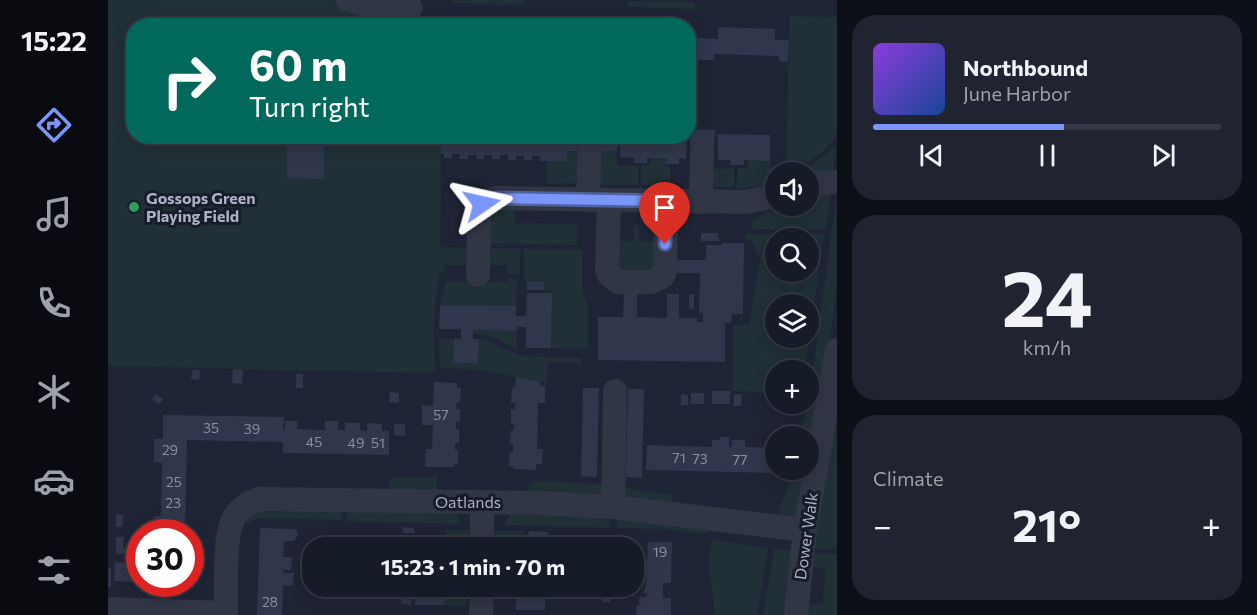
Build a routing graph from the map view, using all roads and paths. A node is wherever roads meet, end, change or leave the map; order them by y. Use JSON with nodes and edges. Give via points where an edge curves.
{"nodes":[{"id":1,"x":348,"y":0,"type":"edge"},
{"id":2,"x":412,"y":10,"type":"edge"},
{"id":3,"x":591,"y":144,"type":"edge"},
{"id":4,"x":702,"y":152,"type":"dead end"},
{"id":5,"x":837,"y":182,"type":"edge"},
{"id":6,"x":819,"y":183,"type":"edge"},
{"id":7,"x":765,"y":198,"type":"edge"},
{"id":8,"x":598,"y":200,"type":"junction"},
{"id":9,"x":666,"y":201,"type":"junction"},
{"id":10,"x":701,"y":202,"type":"junction"},
{"id":11,"x":478,"y":275,"type":"dead end"},
{"id":12,"x":837,"y":350,"type":"edge"},
{"id":13,"x":615,"y":391,"type":"dead end"},
{"id":14,"x":833,"y":405,"type":"edge"},
{"id":15,"x":482,"y":502,"type":"junction"},
{"id":16,"x":613,"y":507,"type":"junction"},
{"id":17,"x":806,"y":530,"type":"junction"},
{"id":18,"x":482,"y":537,"type":"edge"},
{"id":19,"x":482,"y":597,"type":"edge"},
{"id":20,"x":108,"y":609,"type":"edge"},
{"id":21,"x":226,"y":614,"type":"edge"},
{"id":22,"x":481,"y":615,"type":"edge"},
{"id":23,"x":796,"y":615,"type":"edge"}],
"edges":[{"from":1,"to":2,"type":"street","via":[[382,10]]},
{"from":3,"to":8,"type":"street"},
{"from":4,"to":10,"type":"street"},
{"from":5,"to":6,"type":"street"},
{"from":7,"to":10,"type":"street"},
{"from":8,"to":9,"type":"street"},
{"from":8,"to":9,"type":"street","via":[[609,275],[618,282],[658,281],[665,271]]},
{"from":8,"to":11,"type":"street","via":[[496,198],[482,204]]},
{"from":9,"to":10,"type":"street"},
{"from":12,"to":14,"type":"street","name":"Dower Walk"},
{"from":13,"to":16,"type":"street"},
{"from":14,"to":17,"type":"street","name":"Dower Walk"},
{"from":15,"to":16,"type":"street","name":"Oatlands"},
{"from":15,"to":18,"type":"street"},
{"from":15,"to":21,"type":"street","name":"Oatlands","via":[[270,498],[247,504],[230,527]]},
{"from":16,"to":17,"type":"street","name":"Oatlands"},
{"from":17,"to":23,"type":"street","name":"Dower Walk"},
{"from":19,"to":22,"type":"street"},
{"from":20,"to":21,"type":"street"}]}
